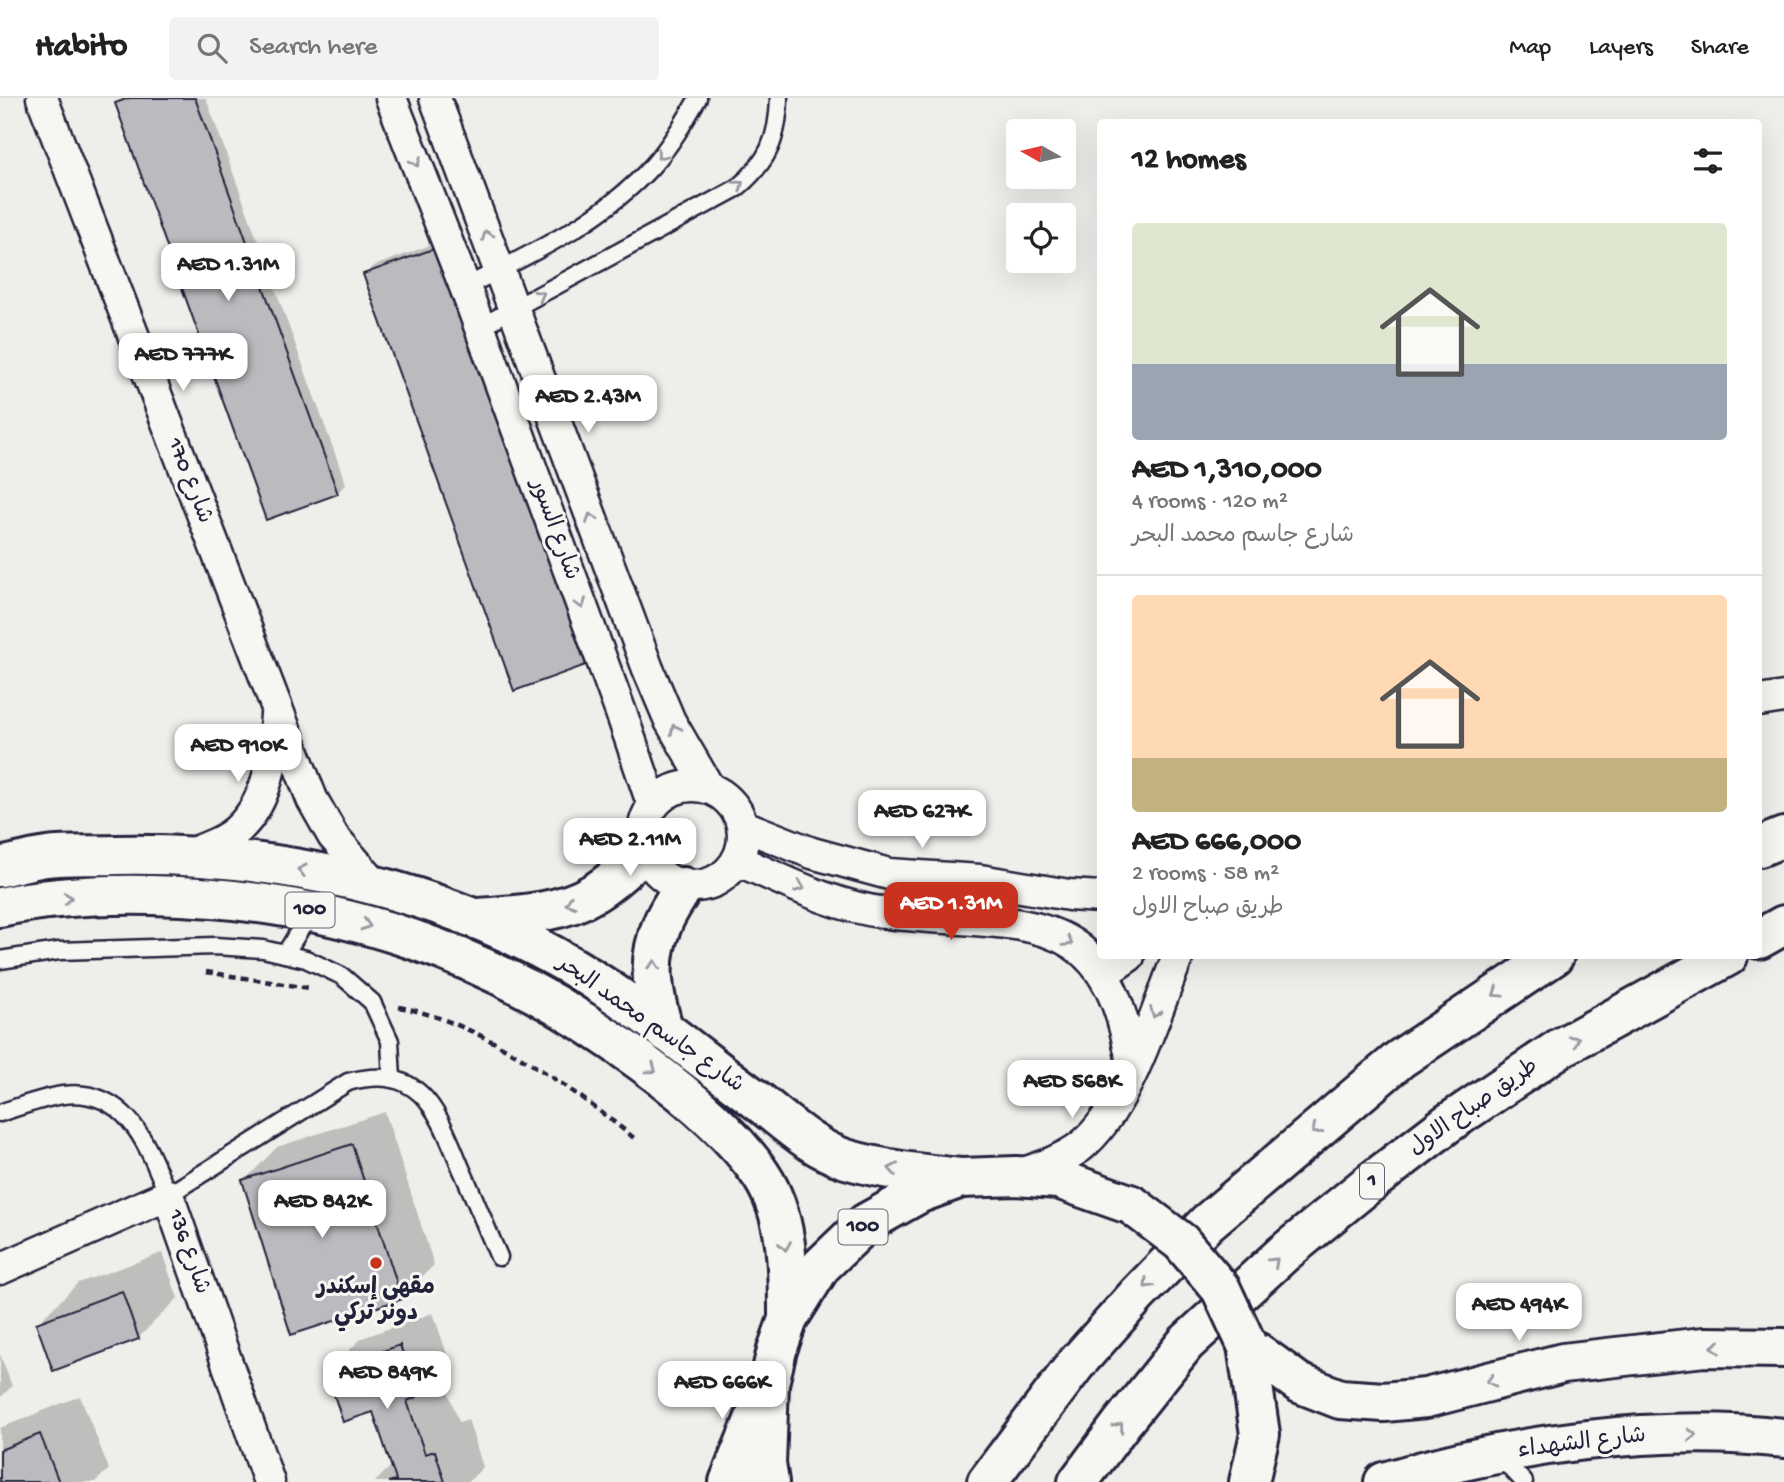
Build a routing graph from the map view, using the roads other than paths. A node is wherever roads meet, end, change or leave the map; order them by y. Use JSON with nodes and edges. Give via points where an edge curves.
{"nodes":[{"id":1,"x":42,"y":98,"type":"edge"},
{"id":2,"x":391,"y":98,"type":"edge"},
{"id":3,"x":435,"y":98,"type":"edge"},
{"id":4,"x":698,"y":98,"type":"edge"},
{"id":5,"x":779,"y":98,"type":"edge"},
{"id":6,"x":500,"y":270,"type":"junction"},
{"id":7,"x":465,"y":287,"type":"junction"},
{"id":8,"x":513,"y":310,"type":"junction"},
{"id":9,"x":480,"y":327,"type":"junction"},
{"id":10,"x":1784,"y":697,"type":"edge"},
{"id":11,"x":1762,"y":701,"type":"edge"},
{"id":12,"x":276,"y":707,"type":"junction"},
{"id":13,"x":709,"y":788,"type":"junction"},
{"id":14,"x":653,"y":806,"type":"junction"},
{"id":15,"x":744,"y":826,"type":"junction"},
{"id":16,"x":1784,"y":837,"type":"edge"},
{"id":17,"x":1762,"y":846,"type":"edge"},
{"id":18,"x":645,"y":851,"type":"junction"},
{"id":19,"x":188,"y":855,"type":"junction"},
{"id":20,"x":737,"y":860,"type":"junction"},
{"id":21,"x":0,"y":867,"type":"edge"},
{"id":22,"x":377,"y":887,"type":"junction"},
{"id":23,"x":682,"y":887,"type":"junction"},
{"id":24,"x":1097,"y":897,"type":"edge"},
{"id":25,"x":0,"y":907,"type":"edge"},
{"id":26,"x":318,"y":912,"type":"junction"},
{"id":27,"x":477,"y":918,"type":"junction"},
{"id":28,"x":1784,"y":925,"type":"edge"},
{"id":29,"x":1762,"y":937,"type":"edge"},
{"id":30,"x":285,"y":954,"type":"junction"},
{"id":31,"x":1125,"y":959,"type":"edge"},
{"id":32,"x":1177,"y":959,"type":"edge"},
{"id":33,"x":1550,"y":959,"type":"edge"},
{"id":34,"x":1723,"y":959,"type":"edge"},
{"id":35,"x":0,"y":960,"type":"edge"},
{"id":36,"x":1102,"y":971,"type":"junction"},
{"id":37,"x":664,"y":1031,"type":"junction"},
{"id":38,"x":1133,"y":1070,"type":"junction"},
{"id":39,"x":393,"y":1079,"type":"junction"},
{"id":40,"x":0,"y":1113,"type":"edge"},
{"id":41,"x":1016,"y":1176,"type":"junction"},
{"id":42,"x":961,"y":1178,"type":"junction"},
{"id":43,"x":168,"y":1195,"type":"junction"},
{"id":44,"x":499,"y":1257,"type":"dead end"},
{"id":45,"x":0,"y":1269,"type":"edge"},
{"id":46,"x":789,"y":1318,"type":"junction"},
{"id":47,"x":1247,"y":1345,"type":"junction"},
{"id":48,"x":1784,"y":1348,"type":"edge"},
{"id":49,"x":769,"y":1383,"type":"junction"},
{"id":50,"x":1784,"y":1438,"type":"edge"},
{"id":51,"x":1493,"y":1455,"type":"junction"},
{"id":52,"x":269,"y":1482,"type":"edge"},
{"id":53,"x":729,"y":1482,"type":"edge"},
{"id":54,"x":769,"y":1482,"type":"edge"},
{"id":55,"x":986,"y":1482,"type":"edge"},
{"id":56,"x":1078,"y":1482,"type":"edge"},
{"id":57,"x":1249,"y":1482,"type":"edge"},
{"id":58,"x":1384,"y":1482,"type":"edge"},
{"id":59,"x":1524,"y":1482,"type":"edge"}],
"edges":[{"from":1,"to":12,"type":"street","name":"شارع 170"},
{"from":2,"to":7,"type":"street","name":"شارع السور","one_way":true},
{"from":6,"to":3,"type":"street","name":"شارع السور","one_way":true},
{"from":4,"to":6,"type":"lane","one_way":true,"via":[[653,166],[622,193],[579,227]]},
{"from":8,"to":5,"type":"lane","one_way":true,"via":[[737,188],[768,156]]},
{"from":6,"to":7,"type":"lane"},
{"from":6,"to":8,"type":"street","name":"شارع السور"},
{"from":7,"to":9,"type":"street","name":"شارع السور"},
{"from":8,"to":9,"type":"lane"},
{"from":13,"to":8,"type":"street","name":"شارع السور","one_way":true,"via":[[670,721],[648,669]]},
{"from":9,"to":14,"type":"street","name":"شارع السور","one_way":true},
{"from":10,"to":11,"type":"street"},
{"from":12,"to":19,"type":"street","name":"شارع 170","via":[[270,771],[255,808],[225,839]]},
{"from":12,"to":22,"type":"street","name":"شارع 170","via":[[320,817]]},
{"from":13,"to":14,"type":"street","via":[[678,788]]},
{"from":13,"to":15,"type":"street","via":[[728,800]]},
{"from":14,"to":18,"type":"street","via":[[643,835]]},
{"from":15,"to":20,"type":"street"},
{"from":15,"to":24,"type":"street","via":[[812,853],[889,874],[979,880]]},
{"from":16,"to":17,"type":"main road"},
{"from":18,"to":23,"type":"street","via":[[662,875]]},
{"from":18,"to":27,"type":"main road","one_way":true,"via":[[593,894],[573,902],[528,914]]},
{"from":19,"to":21,"type":"main road","name":"شارع جاسم محمد البحر","number":"100","via":[[48,857]]},
{"from":22,"to":19,"type":"main road","name":"شارع جاسم محمد البحر","number":"100","one_way":true,"via":[[305,870]]},
{"from":20,"to":23,"type":"street","via":[[716,881]]},
{"from":20,"to":36,"type":"street","one_way":true,"via":[[854,907],[1042,929],[1067,940]]},
{"from":22,"to":27,"type":"main road","name":"شارع جاسم محمد البحر","number":"100"},
{"from":37,"to":23,"type":"main road","one_way":true,"via":[[652,982],[656,943]]},
{"from":25,"to":26,"type":"main road","name":"شارع جاسم محمد البحر","number":"100","one_way":true,"via":[[76,897],[143,895],[233,900]]},
{"from":26,"to":30,"type":"lane"},
{"from":26,"to":46,"type":"main road","name":"شارع جاسم محمد البحر","number":"100","one_way":true,"via":[[425,942],[488,969],[597,1028],[671,1083],[732,1140],[762,1176],[786,1244]]},
{"from":27,"to":37,"type":"main road","name":"شارع جاسم محمد البحر","number":"100","via":[[573,967]]},
{"from":28,"to":29,"type":"main road"},
{"from":30,"to":35,"type":"lane","via":[[215,946],[59,951]]},
{"from":30,"to":39,"type":"lane","via":[[342,976],[372,1002],[390,1041]]},
{"from":31,"to":36,"type":"street"},
{"from":32,"to":38,"type":"street","one_way":true},
{"from":33,"to":55,"type":"main road","one_way":true,"via":[[1400,1059],[1207,1223],[1076,1365]]},
{"from":56,"to":34,"type":"main road","name":"طريق صباح الاول","number":"1","one_way":true,"via":[[1186,1343],[1314,1228],[1447,1124],[1560,1048]]},
{"from":36,"to":38,"type":"street","via":[[1128,1034]]},
{"from":42,"to":37,"type":"main road","name":"شارع جاسم محمد البحر","number":"100","one_way":true,"via":[[844,1158],[808,1139]]},
{"from":38,"to":41,"type":"street","via":[[1101,1128],[1079,1148]]},
{"from":39,"to":43,"type":"lane","via":[[348,1082]]},
{"from":39,"to":44,"type":"lane","via":[[419,1092],[439,1114]]},
{"from":40,"to":43,"type":"lane","via":[[66,1095],[98,1099],[137,1127]]},
{"from":41,"to":42,"type":"main road","number":"100"},
{"from":41,"to":47,"type":"main road","number":"100","bridge":true,"via":[[1058,1179],[1132,1205],[1181,1242],[1221,1289]]},
{"from":42,"to":46,"type":"main road","number":"100","via":[[920,1193],[866,1223],[821,1266]]},
{"from":43,"to":45,"type":"street","name":"شارع 136"},
{"from":43,"to":52,"type":"street","name":"شارع 136"},
{"from":46,"to":49,"type":"main road","number":"100"},
{"from":48,"to":47,"type":"main road","one_way":true,"via":[[1704,1347],[1563,1363],[1426,1398],[1384,1402],[1340,1399],[1299,1383]]},
{"from":47,"to":57,"type":"main road","number":"100","via":[[1260,1434]]},
{"from":49,"to":53,"type":"main road"},
{"from":49,"to":54,"type":"main road","number":"100"},
{"from":51,"to":50,"type":"main road","name":"شارع الشهداء","one_way":true,"via":[[1635,1436]]},
{"from":51,"to":58,"type":"main road","name":"شارع الشهداء"},
{"from":51,"to":59,"type":"lane"}]}
